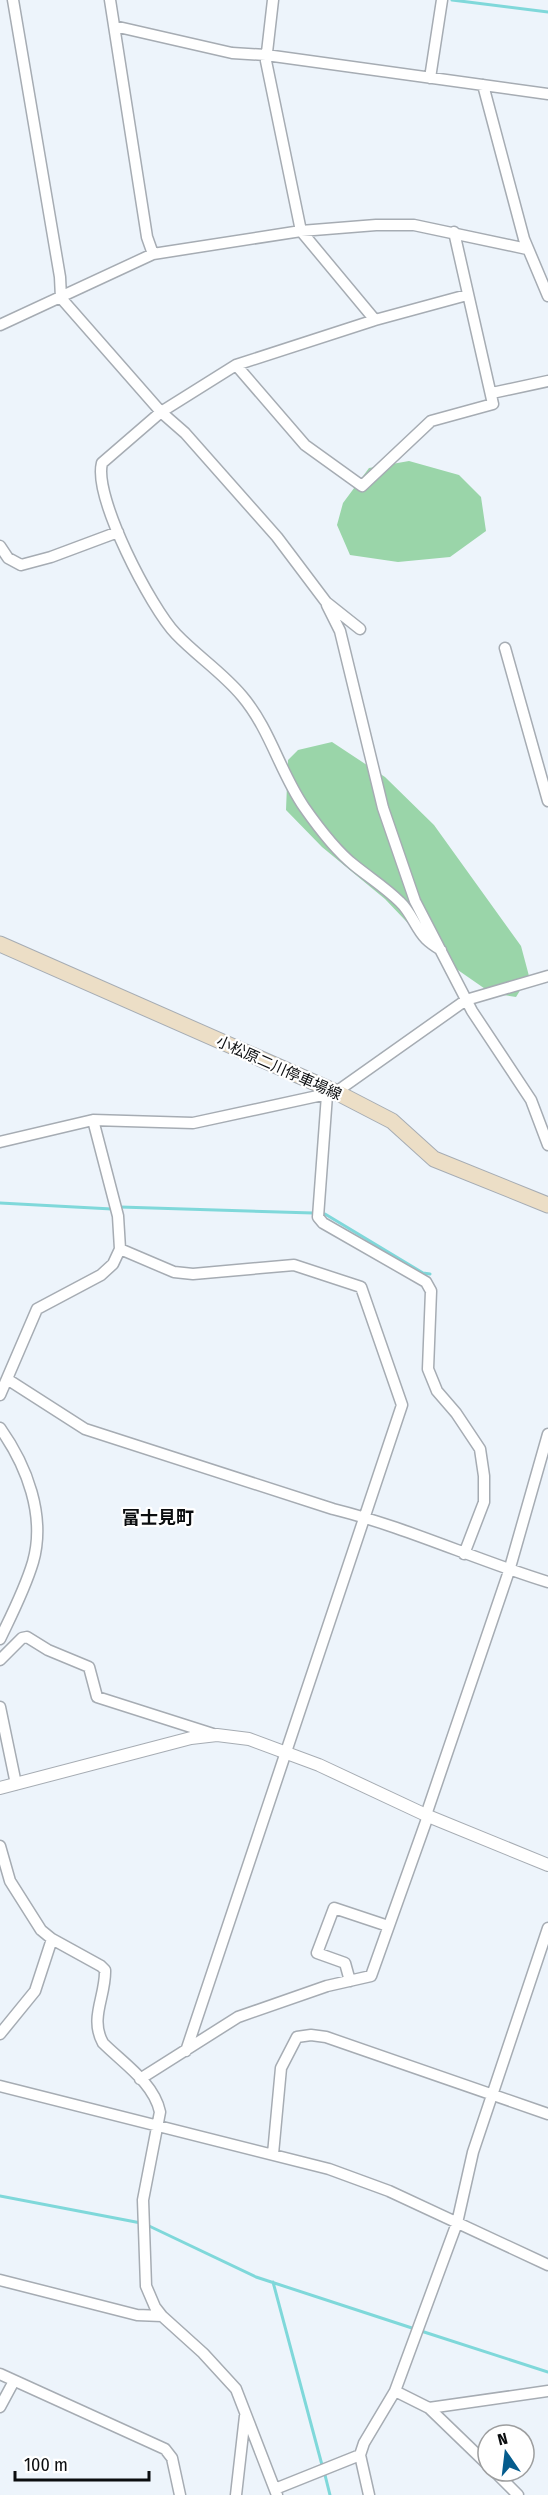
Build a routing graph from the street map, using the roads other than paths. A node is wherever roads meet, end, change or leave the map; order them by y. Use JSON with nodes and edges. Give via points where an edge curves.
{"nodes":[{"id":1,"x":13,"y":0,"type":"edge"},
{"id":2,"x":110,"y":0,"type":"edge"},
{"id":3,"x":273,"y":0,"type":"edge"},
{"id":4,"x":442,"y":0,"type":"edge"},
{"id":5,"x":114,"y":26,"type":"junction"},
{"id":6,"x":266,"y":55,"type":"junction"},
{"id":7,"x":430,"y":78,"type":"junction"},
{"id":8,"x":483,"y":85,"type":"junction"},
{"id":9,"x":548,"y":94,"type":"edge"},
{"id":10,"x":301,"y":231,"type":"junction"},
{"id":11,"x":454,"y":232,"type":"junction"},
{"id":12,"x":527,"y":249,"type":"junction"},
{"id":13,"x":153,"y":254,"type":"junction"},
{"id":14,"x":467,"y":294,"type":"junction"},
{"id":15,"x":548,"y":296,"type":"edge"},
{"id":16,"x":61,"y":298,"type":"junction"},
{"id":17,"x":375,"y":320,"type":"junction"},
{"id":18,"x":0,"y":325,"type":"edge"},
{"id":19,"x":236,"y":365,"type":"junction"},
{"id":20,"x":548,"y":381,"type":"edge"},
{"id":21,"x":492,"y":393,"type":"junction"},
{"id":22,"x":161,"y":412,"type":"junction"},
{"id":23,"x":118,"y":532,"type":"junction"},
{"id":24,"x":0,"y":546,"type":"edge"},
{"id":25,"x":326,"y":603,"type":"junction"},
{"id":26,"x":360,"y":629,"type":"dead end"},
{"id":27,"x":505,"y":648,"type":"dead end"},
{"id":28,"x":548,"y":801,"type":"edge"},
{"id":29,"x":0,"y":944,"type":"edge"},
{"id":30,"x":441,"y":950,"type":"junction"},
{"id":31,"x":548,"y":976,"type":"edge"},
{"id":32,"x":466,"y":1000,"type":"junction"},
{"id":33,"x":331,"y":1094,"type":"junction"},
{"id":34,"x":93,"y":1120,"type":"junction"},
{"id":35,"x":0,"y":1142,"type":"edge"},
{"id":36,"x":548,"y":1145,"type":"edge"},
{"id":37,"x":548,"y":1205,"type":"edge"},
{"id":38,"x":120,"y":1249,"type":"junction"},
{"id":39,"x":7,"y":1379,"type":"junction"},
{"id":40,"x":0,"y":1395,"type":"edge"},
{"id":41,"x":0,"y":1428,"type":"edge"},
{"id":42,"x":548,"y":1434,"type":"edge"},
{"id":43,"x":365,"y":1517,"type":"junction"},
{"id":44,"x":464,"y":1554,"type":"junction"},
{"id":45,"x":509,"y":1570,"type":"junction"},
{"id":46,"x":548,"y":1582,"type":"edge"},
{"id":47,"x":0,"y":1639,"type":"edge"},
{"id":48,"x":0,"y":1660,"type":"edge"},
{"id":49,"x":0,"y":1707,"type":"edge"},
{"id":50,"x":216,"y":1735,"type":"junction"},
{"id":51,"x":286,"y":1752,"type":"junction"},
{"id":52,"x":16,"y":1784,"type":"junction"},
{"id":53,"x":0,"y":1788,"type":"edge"},
{"id":54,"x":427,"y":1815,"type":"junction"},
{"id":55,"x":0,"y":1846,"type":"edge"},
{"id":56,"x":548,"y":1865,"type":"edge"},
{"id":57,"x":388,"y":1926,"type":"junction"},
{"id":58,"x":548,"y":1928,"type":"edge"},
{"id":59,"x":52,"y":1939,"type":"junction"},
{"id":60,"x":350,"y":1981,"type":"junction"},
{"id":61,"x":0,"y":2034,"type":"edge"},
{"id":62,"x":186,"y":2051,"type":"junction"},
{"id":63,"x":140,"y":2079,"type":"junction"},
{"id":64,"x":0,"y":2086,"type":"edge"},
{"id":65,"x":493,"y":2094,"type":"junction"},
{"id":66,"x":548,"y":2114,"type":"edge"},
{"id":67,"x":158,"y":2126,"type":"junction"},
{"id":68,"x":273,"y":2154,"type":"junction"},
{"id":69,"x":457,"y":2223,"type":"junction"},
{"id":70,"x":548,"y":2265,"type":"edge"},
{"id":71,"x":0,"y":2280,"type":"edge"},
{"id":72,"x":162,"y":2316,"type":"junction"},
{"id":73,"x":0,"y":2374,"type":"edge"},
{"id":74,"x":14,"y":2381,"type":"junction"},
{"id":75,"x":395,"y":2391,"type":"junction"},
{"id":76,"x":548,"y":2391,"type":"edge"},
{"id":77,"x":0,"y":2407,"type":"edge"},
{"id":78,"x":429,"y":2408,"type":"junction"},
{"id":79,"x":245,"y":2413,"type":"junction"},
{"id":80,"x":476,"y":2453,"type":"edge"},
{"id":81,"x":360,"y":2455,"type":"junction"},
{"id":82,"x":506,"y":2483,"type":"edge"},
{"id":83,"x":276,"y":2492,"type":"edge"},
{"id":84,"x":180,"y":2495,"type":"edge"},
{"id":85,"x":236,"y":2495,"type":"edge"},
{"id":86,"x":369,"y":2495,"type":"edge"},
{"id":87,"x":518,"y":2495,"type":"edge"}],
"edges":[{"from":1,"to":16,"type":"street"},
{"from":2,"to":5,"type":"street"},
{"from":3,"to":6,"type":"street"},
{"from":4,"to":7,"type":"street"},
{"from":5,"to":6,"type":"street","via":[[232,53]]},
{"from":5,"to":13,"type":"street","via":[[147,237]]},
{"from":6,"to":7,"type":"street"},
{"from":6,"to":10,"type":"street"},
{"from":7,"to":8,"type":"street"},
{"from":8,"to":9,"type":"street"},
{"from":8,"to":12,"type":"street"},
{"from":10,"to":11,"type":"street","via":[[414,225]]},
{"from":10,"to":13,"type":"street"},
{"from":10,"to":17,"type":"street"},
{"from":11,"to":12,"type":"street"},
{"from":11,"to":14,"type":"street"},
{"from":12,"to":15,"type":"street"},
{"from":13,"to":16,"type":"street"},
{"from":14,"to":17,"type":"street"},
{"from":14,"to":21,"type":"street"},
{"from":16,"to":18,"type":"street"},
{"from":16,"to":22,"type":"street"},
{"from":17,"to":19,"type":"street"},
{"from":19,"to":21,"type":"street","via":[[305,445],[362,486],[431,421],[493,404]]},
{"from":19,"to":22,"type":"street"},
{"from":20,"to":21,"type":"street"},
{"from":22,"to":23,"type":"street","via":[[102,463],[99,473]]},
{"from":22,"to":25,"type":"street","via":[[185,433],[277,537]]},
{"from":23,"to":24,"type":"street","via":[[21,564],[8,558]]},
{"from":23,"to":30,"type":"street","via":[[163,618],[229,681],[265,728],[304,808],[354,865],[403,904],[426,939]]},
{"from":25,"to":26,"type":"street"},
{"from":25,"to":30,"type":"street","via":[[340,631],[383,808],[415,900]]},
{"from":27,"to":28,"type":"street"},
{"from":29,"to":33,"type":"main road","name":"小松原二川停車場線"},
{"from":30,"to":32,"type":"street"},
{"from":31,"to":32,"type":"street"},
{"from":32,"to":33,"type":"street"},
{"from":32,"to":36,"type":"street","via":[[531,1100]]},
{"from":33,"to":34,"type":"street","via":[[193,1123]]},
{"from":33,"to":37,"type":"main road","name":"小松原二川停車場線","via":[[392,1121],[434,1159]]},
{"from":33,"to":44,"type":"street","via":[[318,1217],[426,1282],[431,1291],[428,1369],[437,1391],[480,1449],[484,1476],[484,1502]]},
{"from":34,"to":35,"type":"street"},
{"from":34,"to":38,"type":"street","via":[[118,1216]]},
{"from":38,"to":39,"type":"street","via":[[113,1264],[100,1275],[38,1309]]},
{"from":38,"to":43,"type":"street","via":[[174,1272],[194,1274],[294,1265],[361,1287],[402,1405]]},
{"from":39,"to":40,"type":"street"},
{"from":39,"to":43,"type":"street","via":[[84,1429]]},
{"from":41,"to":47,"type":"street","via":[[27,1473],[37,1543],[25,1585]]},
{"from":42,"to":45,"type":"street"},
{"from":43,"to":44,"type":"street"},
{"from":43,"to":51,"type":"street"},
{"from":44,"to":45,"type":"street"},
{"from":45,"to":46,"type":"street"},
{"from":45,"to":54,"type":"street"},
{"from":48,"to":50,"type":"street","via":[[27,1637],[89,1667],[97,1697]]},
{"from":49,"to":52,"type":"street"},
{"from":50,"to":51,"type":"street","via":[[249,1739]]},
{"from":50,"to":52,"type":"street","via":[[191,1738]]},
{"from":51,"to":54,"type":"street"},
{"from":51,"to":62,"type":"street"},
{"from":52,"to":53,"type":"street"},
{"from":54,"to":56,"type":"street"},
{"from":54,"to":57,"type":"street"},
{"from":55,"to":59,"type":"street","via":[[9,1881],[41,1930]]},
{"from":57,"to":60,"type":"street","via":[[371,1976]]},
{"from":57,"to":60,"type":"street","via":[[334,1908],[317,1953],[345,1963]]},
{"from":58,"to":65,"type":"street"},
{"from":59,"to":61,"type":"street","via":[[35,1991]]},
{"from":59,"to":63,"type":"street","via":[[105,1970],[96,2018],[98,2034]]},
{"from":60,"to":62,"type":"street","via":[[238,2017]]},
{"from":62,"to":63,"type":"street"},
{"from":63,"to":67,"type":"street","via":[[158,2100]]},
{"from":64,"to":67,"type":"street"},
{"from":65,"to":66,"type":"street"},
{"from":65,"to":68,"type":"street","via":[[326,2037],[297,2037],[281,2068]]},
{"from":65,"to":69,"type":"street","via":[[472,2152]]},
{"from":67,"to":68,"type":"street"},
{"from":67,"to":72,"type":"street","via":[[145,2182],[143,2223],[146,2286]]},
{"from":68,"to":69,"type":"street","via":[[329,2169]]},
{"from":69,"to":70,"type":"street"},
{"from":69,"to":75,"type":"street"},
{"from":71,"to":72,"type":"street","via":[[137,2314]]},
{"from":72,"to":79,"type":"street","via":[[230,2381]]},
{"from":73,"to":74,"type":"street"},
{"from":74,"to":77,"type":"street"},
{"from":74,"to":84,"type":"street","via":[[165,2450],[172,2458]]},
{"from":75,"to":78,"type":"street"},
{"from":75,"to":81,"type":"street"},
{"from":76,"to":78,"type":"street"},
{"from":78,"to":80,"type":"street"},
{"from":79,"to":83,"type":"street"},
{"from":79,"to":85,"type":"street"},
{"from":81,"to":83,"type":"street"},
{"from":81,"to":86,"type":"street"},
{"from":82,"to":87,"type":"street"}]}
